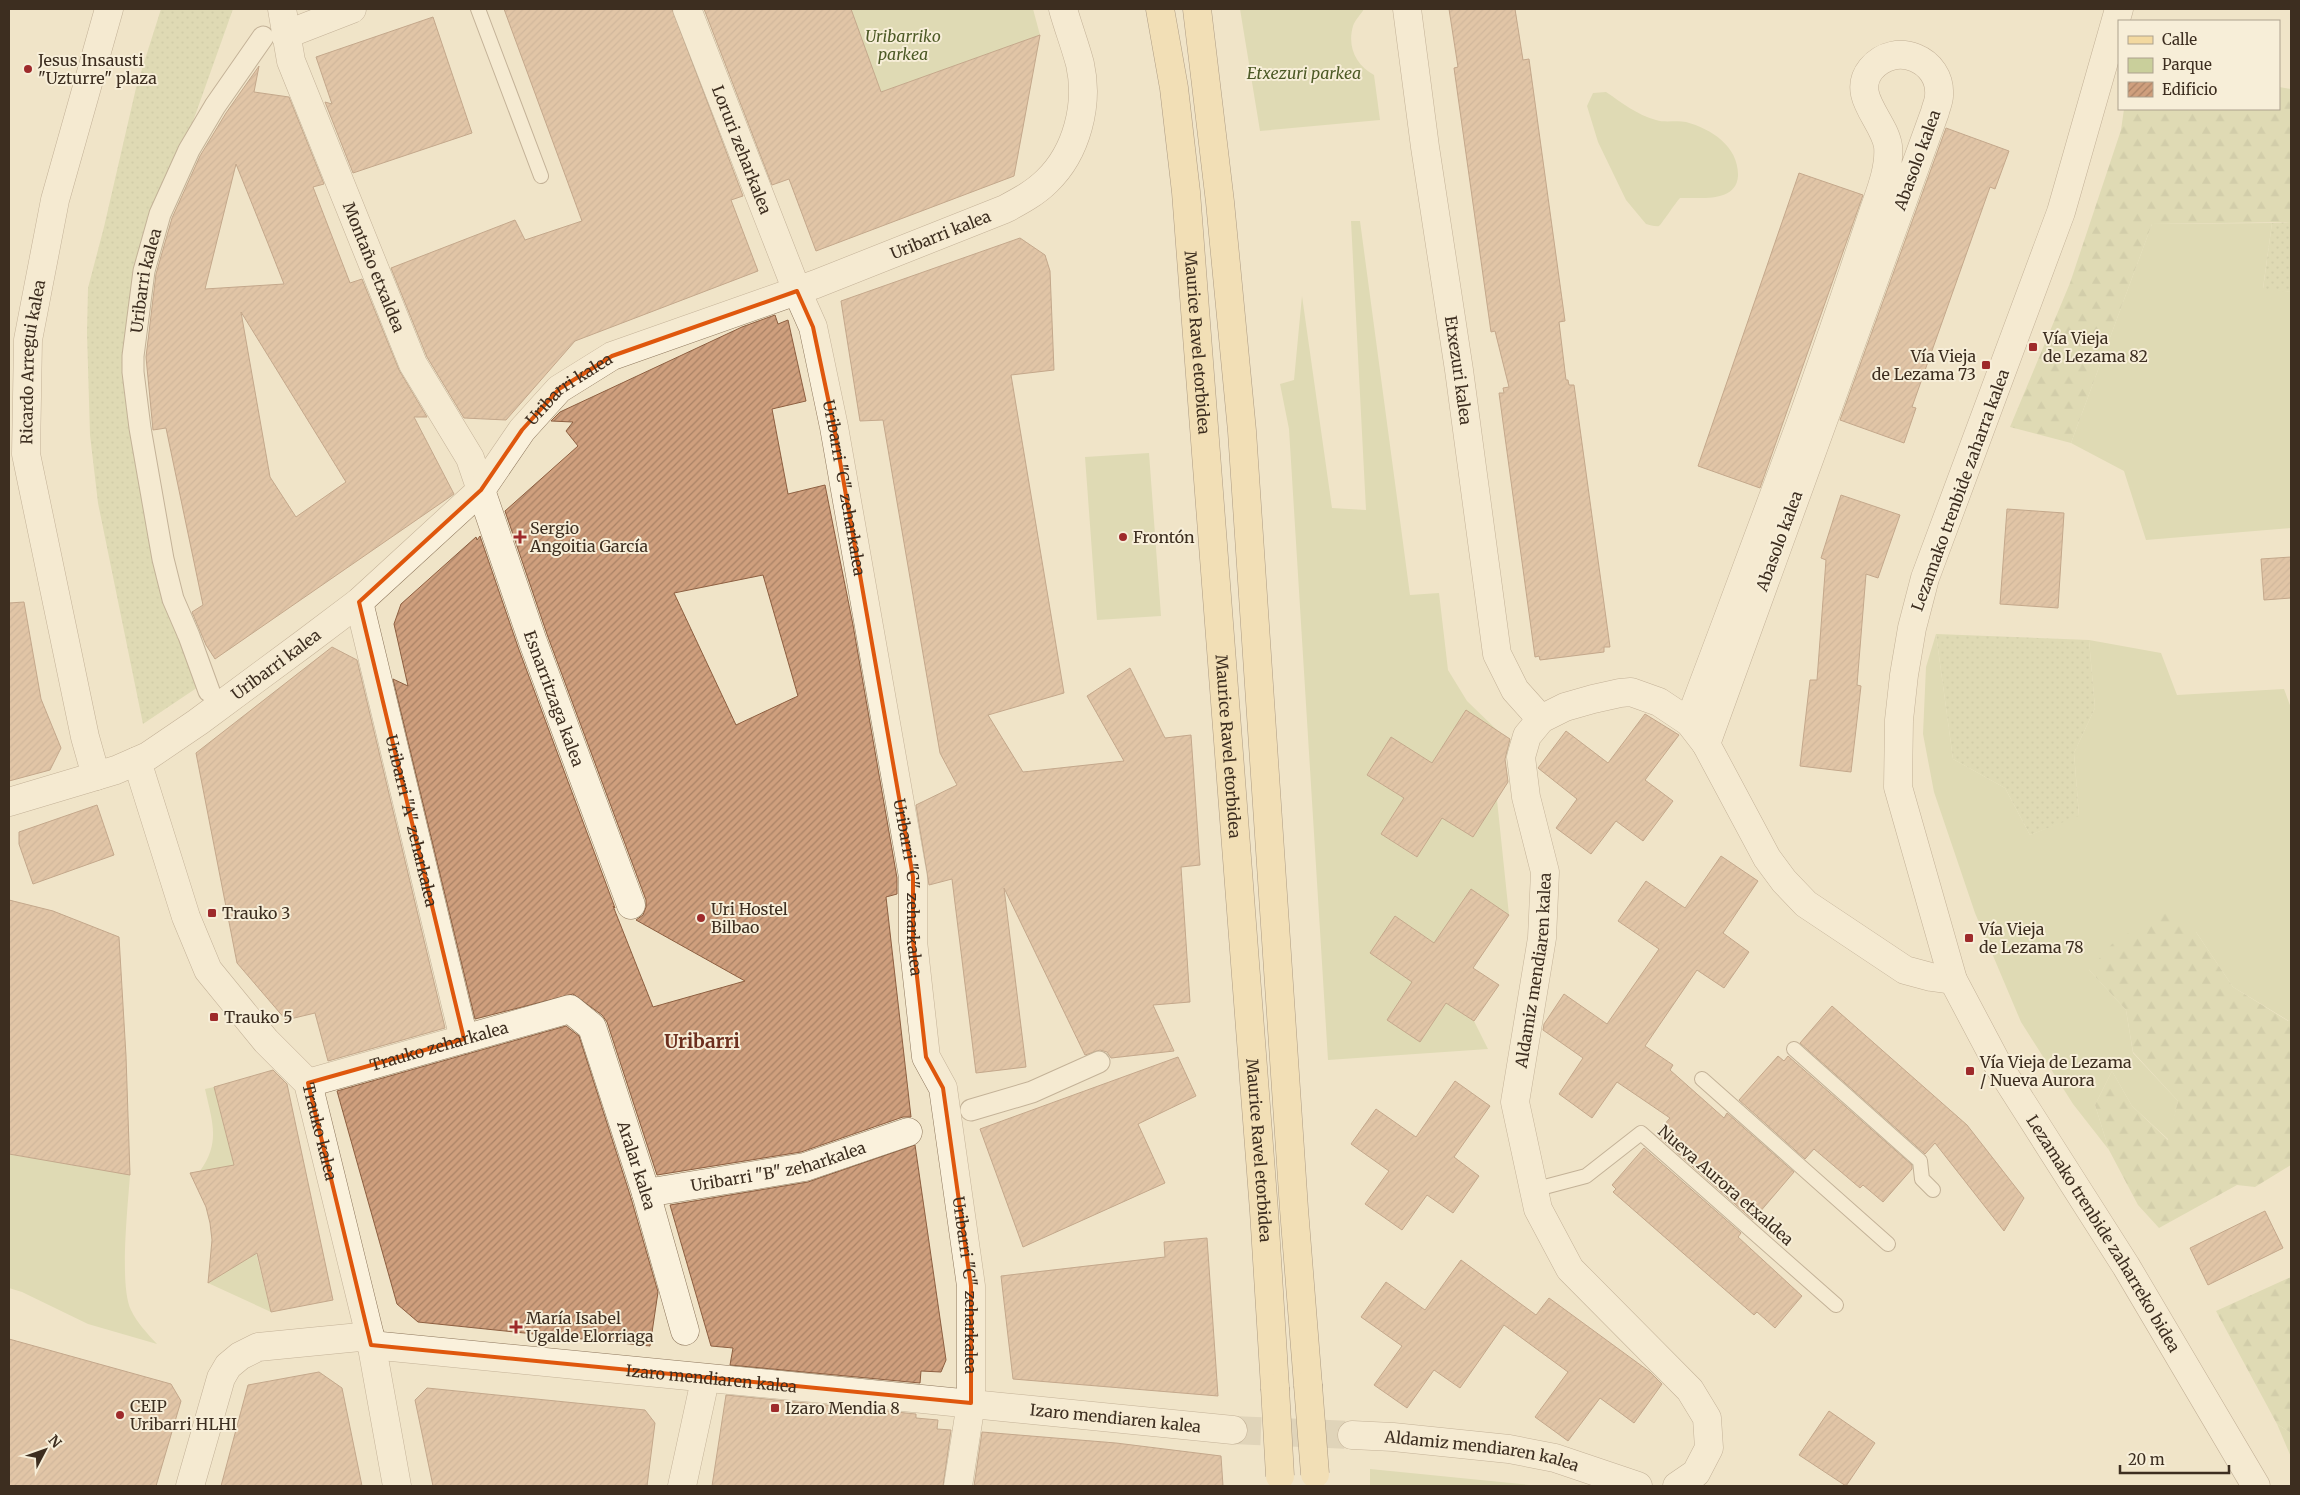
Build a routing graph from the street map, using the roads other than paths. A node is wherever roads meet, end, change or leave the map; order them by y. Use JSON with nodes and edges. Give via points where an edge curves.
{"nodes":[{"id":1,"x":109,"y":9,"type":"edge"},
{"id":2,"x":282,"y":9,"type":"edge"},
{"id":3,"x":352,"y":9,"type":"edge"},
{"id":4,"x":478,"y":9,"type":"edge"},
{"id":5,"x":688,"y":9,"type":"edge"},
{"id":6,"x":1063,"y":9,"type":"edge"},
{"id":7,"x":1160,"y":9,"type":"edge"},
{"id":8,"x":1197,"y":9,"type":"edge"},
{"id":9,"x":1408,"y":9,"type":"edge"},
{"id":10,"x":2119,"y":9,"type":"edge"},
{"id":11,"x":274,"y":36,"type":"junction"},
{"id":12,"x":541,"y":176,"type":"dead end"},
{"id":13,"x":797,"y":291,"type":"junction"},
{"id":14,"x":18,"y":337,"type":"edge"},
{"id":15,"x":481,"y":490,"type":"junction"},
{"id":16,"x":359,"y":602,"type":"junction"},
{"id":17,"x":209,"y":692,"type":"dead end"},
{"id":18,"x":1541,"y":719,"type":"junction"},
{"id":19,"x":1688,"y":722,"type":"junction"},
{"id":20,"x":1706,"y":744,"type":"junction"},
{"id":21,"x":137,"y":761,"type":"junction"},
{"id":22,"x":96,"y":776,"type":"junction"},
{"id":23,"x":9,"y":802,"type":"edge"},
{"id":24,"x":632,"y":905,"type":"dead end"},
{"id":25,"x":1953,"y":980,"type":"junction"},
{"id":26,"x":570,"y":1010,"type":"joint"},
{"id":27,"x":464,"y":1039,"type":"junction"},
{"id":28,"x":1794,"y":1049,"type":"dead end"},
{"id":29,"x":1099,"y":1062,"type":"dead end"},
{"id":30,"x":1702,"y":1079,"type":"dead end"},
{"id":31,"x":308,"y":1083,"type":"junction"},
{"id":32,"x":971,"y":1110,"type":"dead end"},
{"id":33,"x":908,"y":1132,"type":"dead end"},
{"id":34,"x":1533,"y":1190,"type":"junction"},
{"id":35,"x":1933,"y":1190,"type":"dead end"},
{"id":36,"x":646,"y":1193,"type":"junction"},
{"id":37,"x":1888,"y":1244,"type":"dead end"},
{"id":38,"x":1836,"y":1305,"type":"dead end"},
{"id":39,"x":685,"y":1331,"type":"dead end"},
{"id":40,"x":371,"y":1341,"type":"junction"},
{"id":41,"x":705,"y":1380,"type":"junction"},
{"id":42,"x":970,"y":1403,"type":"junction"},
{"id":43,"x":1232,"y":1430,"type":"tunnel mouth"},
{"id":44,"x":1352,"y":1435,"type":"tunnel mouth"},
{"id":45,"x":1316,"y":1480,"type":"edge"},
{"id":46,"x":1281,"y":1481,"type":"edge"},
{"id":47,"x":190,"y":1486,"type":"edge"},
{"id":48,"x":397,"y":1486,"type":"edge"},
{"id":49,"x":682,"y":1486,"type":"edge"},
{"id":50,"x":958,"y":1486,"type":"edge"},
{"id":51,"x":1638,"y":1486,"type":"edge"},
{"id":52,"x":1677,"y":1486,"type":"edge"},
{"id":53,"x":2256,"y":1486,"type":"edge"}],
"edges":[{"from":1,"to":14,"type":"street","name":"Ricardo Arregui kalea"},
{"from":2,"to":11,"type":"street","name":"Montaño etxaldea"},
{"from":3,"to":11,"type":"street"},
{"from":4,"to":12,"type":"lane"},
{"from":5,"to":13,"type":"street","name":"Loruri zeharkalea"},
{"from":6,"to":13,"type":"street","name":"Uribarri kalea","via":[[1080,65],[1082,108],[1074,140],[1062,164],[1047,181],[1006,209]]},
{"from":7,"to":46,"type":"main road","name":"Maurice Ravel etorbidea","bridge":true,"via":[[1174,88],[1186,192],[1264,1211]]},
{"from":8,"to":45,"type":"main road","name":"Maurice Ravel etorbidea","bridge":true,"via":[[1242,431],[1293,1200]]},
{"from":9,"to":18,"type":"street","name":"Etxezuri kalea","via":[[1497,654],[1515,690]]},
{"from":10,"to":25,"type":"street","name":"Lezamako trenbide zaharra kalea","via":[[2061,212],[1925,578],[1912,628],[1898,720],[1898,788]]},
{"from":11,"to":15,"type":"street","name":"Montaño etxaldea","via":[[291,61],[413,364],[470,458]]},
{"from":11,"to":17,"type":"street","name":"Uribarri kalea","via":[[215,106],[189,150],[160,214],[144,270],[133,356],[140,428],[163,559],[173,599]]},
{"from":13,"to":15,"type":"street","name":"Uribarri kalea","via":[[612,356],[560,389],[522,430]]},
{"from":13,"to":42,"type":"street","name":"Uribarri \"C\" zeharkalea","via":[[813,327],[834,427],[913,877],[913,941],[926,1057],[943,1088],[971,1286]]},
{"from":14,"to":22,"type":"street","name":"Ricardo Arregui kalea","via":[[26,454]]},
{"from":15,"to":16,"type":"street","name":"Uribarri kalea"},
{"from":15,"to":24,"type":"street","name":"Esnarritzaga kalea","via":[[533,642]]},
{"from":16,"to":21,"type":"street","name":"Uribarri kalea","via":[[198,722]]},
{"from":16,"to":27,"type":"street","name":"Uribarri \"A\" zeharkalea"},
{"from":18,"to":19,"type":"street","name":"Aldamiz mendiaren kalea","via":[[1574,704],[1632,692],[1659,702]]},
{"from":18,"to":34,"type":"street","name":"Aldamiz mendiaren kalea","via":[[1527,736],[1521,757],[1526,797],[1545,872],[1542,938],[1515,1102]]},
{"from":19,"to":20,"type":"street","name":"Aldamiz mendiaren kalea"},
{"from":19,"to":20,"type":"street","name":"Abasolo kalea","via":[[1801,424],[1881,190],[1888,148],[1882,128],[1863,93],[1864,82],[1869,72],[1883,59],[1895,54],[1910,55],[1930,67],[1939,95],[1935,112]]},
{"from":20,"to":25,"type":"street","name":"Aldamiz mendiaren kalea","via":[[1767,858],[1806,904],[1905,970]]},
{"from":21,"to":22,"type":"street","name":"Uribarri kalea"},
{"from":21,"to":31,"type":"street","name":"Trauko kalea","via":[[186,917],[208,970],[266,1041]]},
{"from":22,"to":23,"type":"street","name":"Uribarri kalea"},
{"from":25,"to":53,"type":"street","name":"Lezamako trenbide zaharreko bidea","via":[[1998,1065],[2126,1266]]},
{"from":26,"to":27,"type":"street","name":"Trauko zeharkalea"},
{"from":26,"to":36,"type":"street","name":"Aralar kalea","via":[[592,1027]]},
{"from":27,"to":31,"type":"street","name":"Trauko zeharkalea"},
{"from":28,"to":35,"type":"lane","via":[[1920,1161],[1922,1179]]},
{"from":29,"to":32,"type":"street","via":[[1032,1092]]},
{"from":30,"to":37,"type":"lane"},
{"from":31,"to":40,"type":"street","name":"Trauko kalea"},
{"from":33,"to":36,"type":"street","name":"Uribarri \"B\" zeharkalea","via":[[805,1167]]},
{"from":34,"to":38,"type":"lane","name":"Nueva Aurora etxaldea","via":[[1586,1176],[1641,1133]]},
{"from":34,"to":52,"type":"street","name":"Aldamiz mendiaren kalea","via":[[1538,1209],[1570,1269],[1690,1390],[1707,1418],[1709,1448],[1696,1473]]},
{"from":36,"to":39,"type":"street","name":"Aralar kalea"},
{"from":40,"to":41,"type":"street","name":"Izaro mendiaren kalea"},
{"from":40,"to":47,"type":"street","name":"Izaro mendiaren kalea","via":[[258,1347],[240,1356],[228,1366],[221,1378]]},
{"from":40,"to":48,"type":"street","name":"Trauko kalea"},
{"from":41,"to":42,"type":"street","name":"Izaro mendiaren kalea"},
{"from":41,"to":49,"type":"street"},
{"from":42,"to":43,"type":"street","name":"Izaro mendiaren kalea"},
{"from":42,"to":50,"type":"street","name":"Uribarri \"C\" zeharkalea"},
{"from":44,"to":51,"type":"street","name":"Aldamiz mendiaren kalea","via":[[1509,1449],[1555,1458]]}]}
